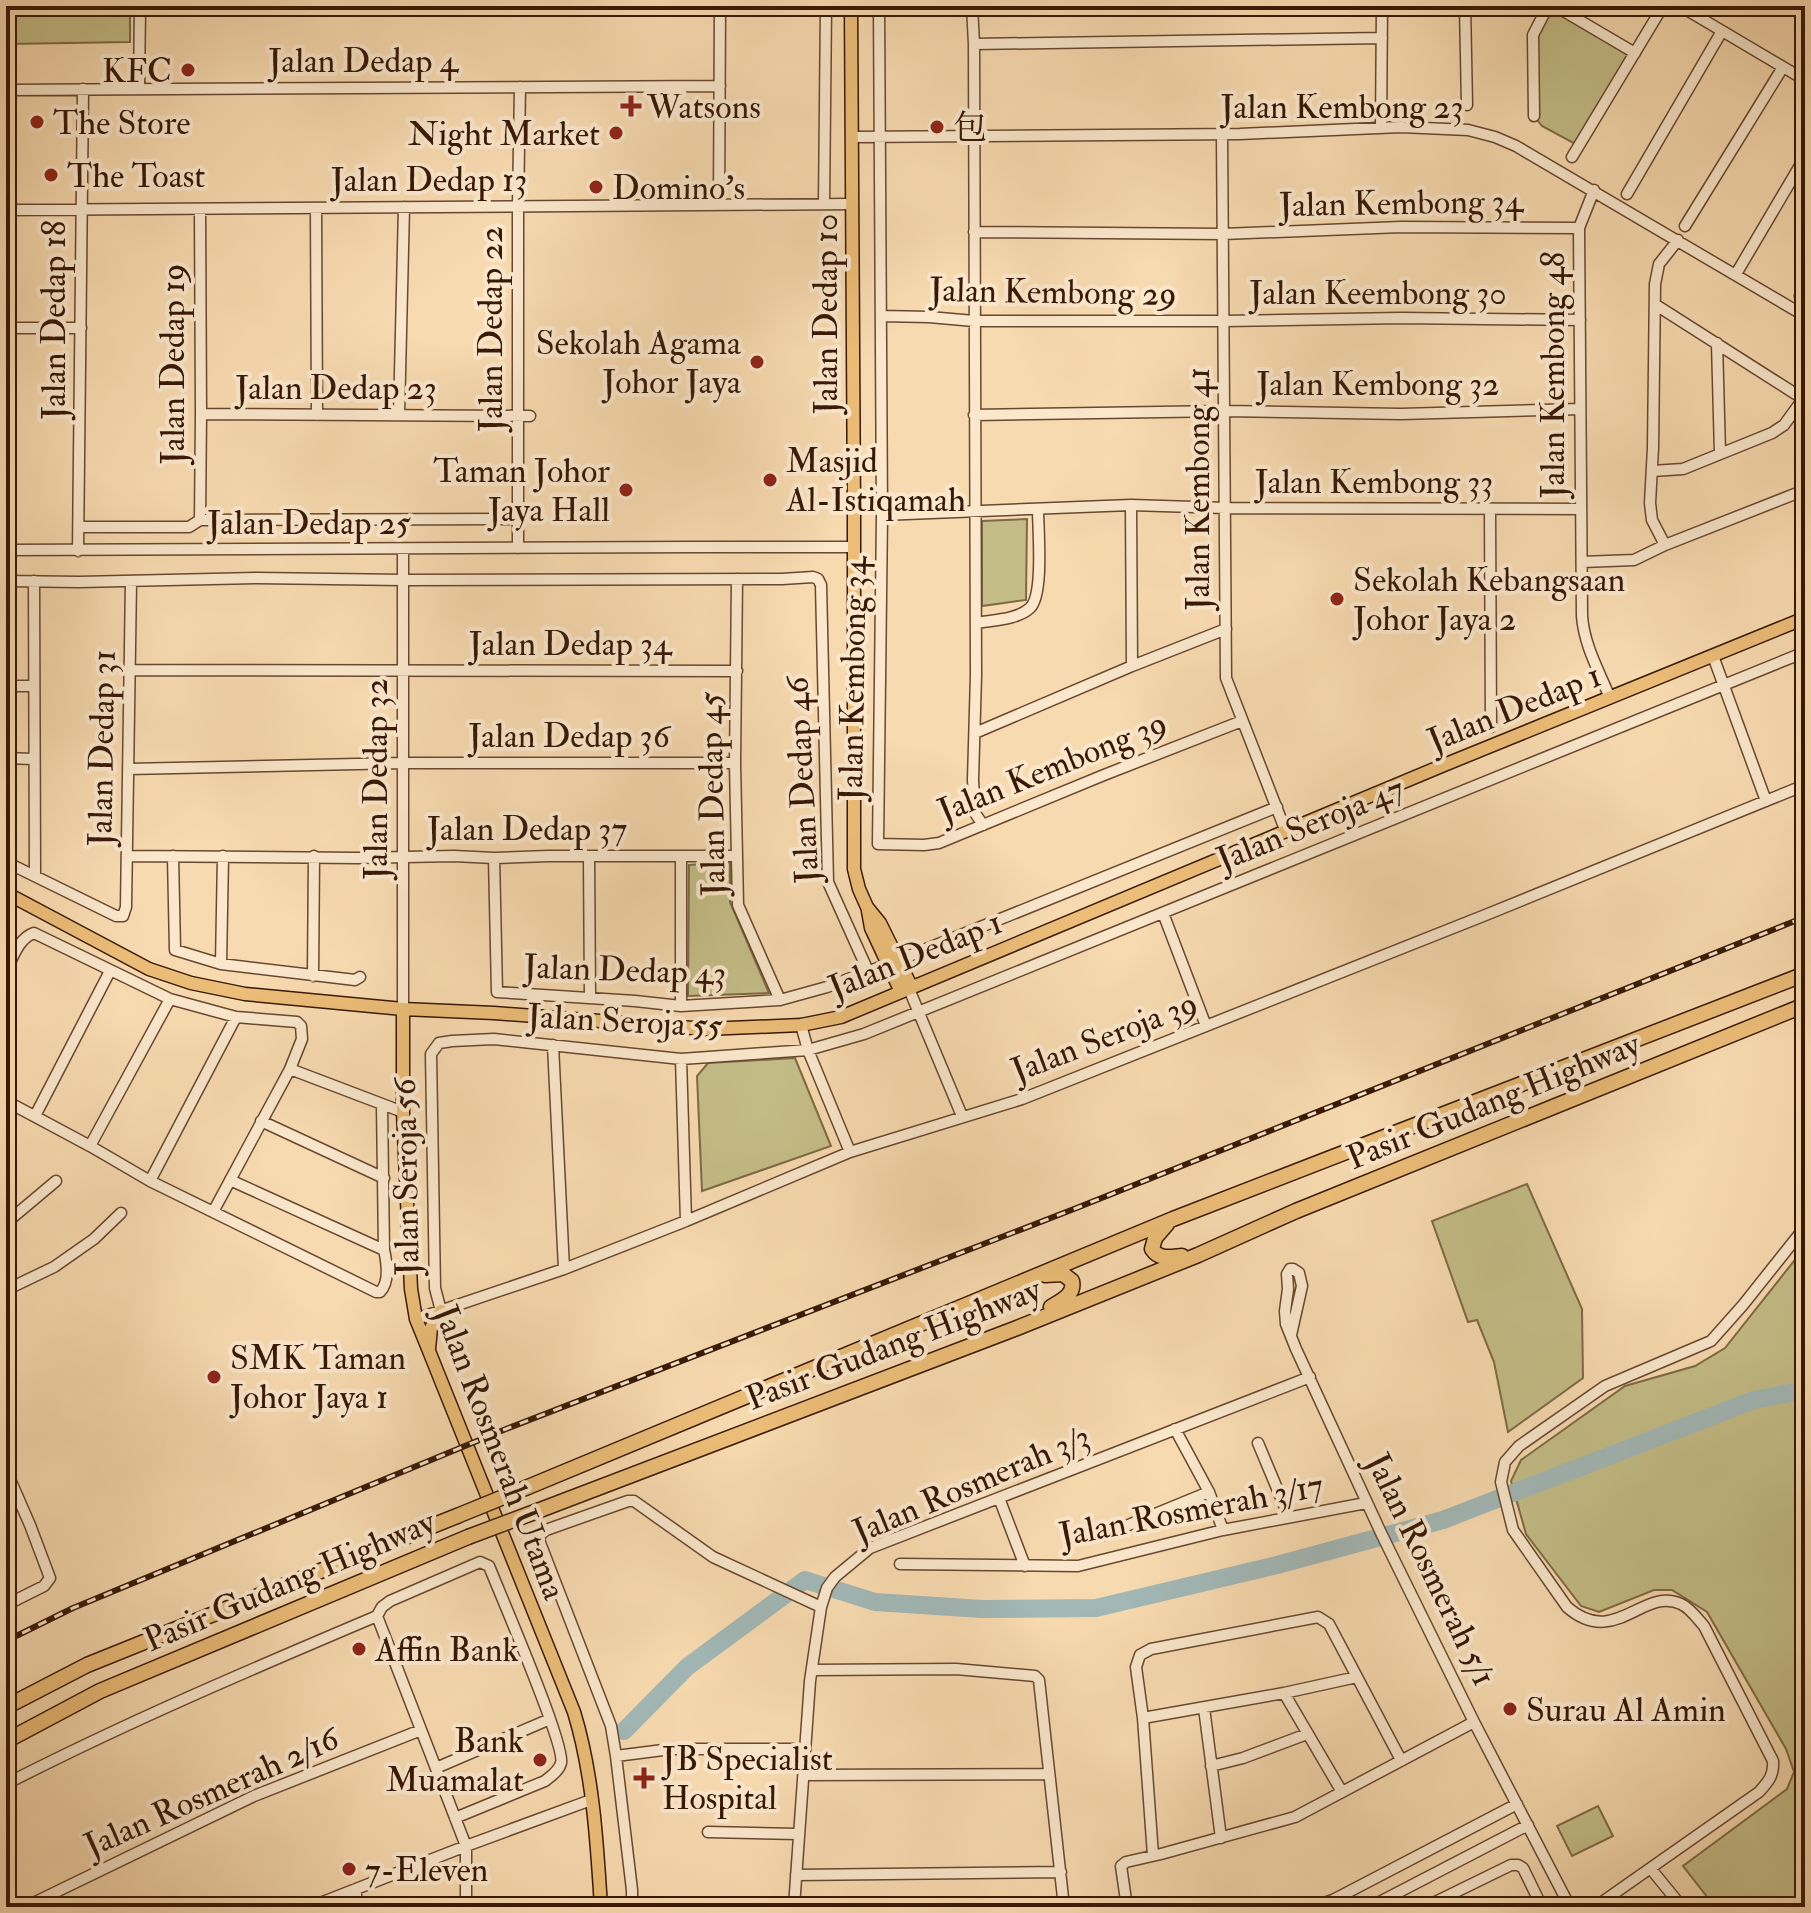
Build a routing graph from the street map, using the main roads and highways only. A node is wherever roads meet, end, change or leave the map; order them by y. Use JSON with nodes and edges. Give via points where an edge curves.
{"nodes":[{"id":1,"x":851,"y":6,"type":"edge"},
{"id":2,"x":1805,"y":618,"type":"edge"},
{"id":3,"x":7,"y":897,"type":"edge"},
{"id":4,"x":1805,"y":974,"type":"edge"},
{"id":5,"x":907,"y":990,"type":"junction"},
{"id":6,"x":1805,"y":1005,"type":"edge"},
{"id":7,"x":403,"y":1009,"type":"junction"},
{"id":8,"x":1173,"y":1219,"type":"junction"},
{"id":9,"x":1198,"y":1255,"type":"junction"},
{"id":10,"x":1031,"y":1276,"type":"junction"},
{"id":11,"x":441,"y":1311,"type":"road end"},
{"id":12,"x":1017,"y":1328,"type":"junction"},
{"id":13,"x":429,"y":1351,"type":"junction"},
{"id":14,"x":6,"y":1707,"type":"edge"},
{"id":15,"x":6,"y":1741,"type":"edge"},
{"id":16,"x":601,"y":1907,"type":"edge"}],
"edges":[{"from":1,"to":5,"type":"main road","name":"Jalan Dedap 10","via":[[854,869],[871,928]]},
{"from":2,"to":5,"type":"main road","name":"Jalan Dedap 1"},
{"from":3,"to":7,"type":"main road","name":"Jalan Dedap 1","via":[[149,969],[191,983],[245,994]]},
{"from":4,"to":8,"type":"highway","name":"Pasir Gudang Highway"},
{"from":5,"to":7,"type":"main road","name":"Jalan Dedap 1","via":[[841,1017],[801,1025],[706,1029]]},
{"from":6,"to":9,"type":"highway","name":"Pasir Gudang Highway"},
{"from":7,"to":13,"type":"main road","name":"Jalan Rosmerah Utama","via":[[411,1289]]},
{"from":8,"to":9,"type":"highway","via":[[1152,1249],[1162,1257]]},
{"from":8,"to":10,"type":"highway","name":"Pasir Gudang Highway"},
{"from":9,"to":12,"type":"highway","name":"Pasir Gudang Highway"},
{"from":10,"to":12,"type":"highway","via":[[1063,1274],[1073,1287],[1064,1300]]},
{"from":10,"to":14,"type":"highway","name":"Pasir Gudang Highway","bridge":true,"via":[[87,1665]]},
{"from":11,"to":13,"type":"main road","via":[[431,1328]]},
{"from":12,"to":15,"type":"highway","name":"Pasir Gudang Highway","bridge":true,"via":[[468,1537],[100,1691]]},
{"from":13,"to":16,"type":"main road","name":"Jalan Rosmerah Utama","via":[[574,1712],[591,1800]]}]}
